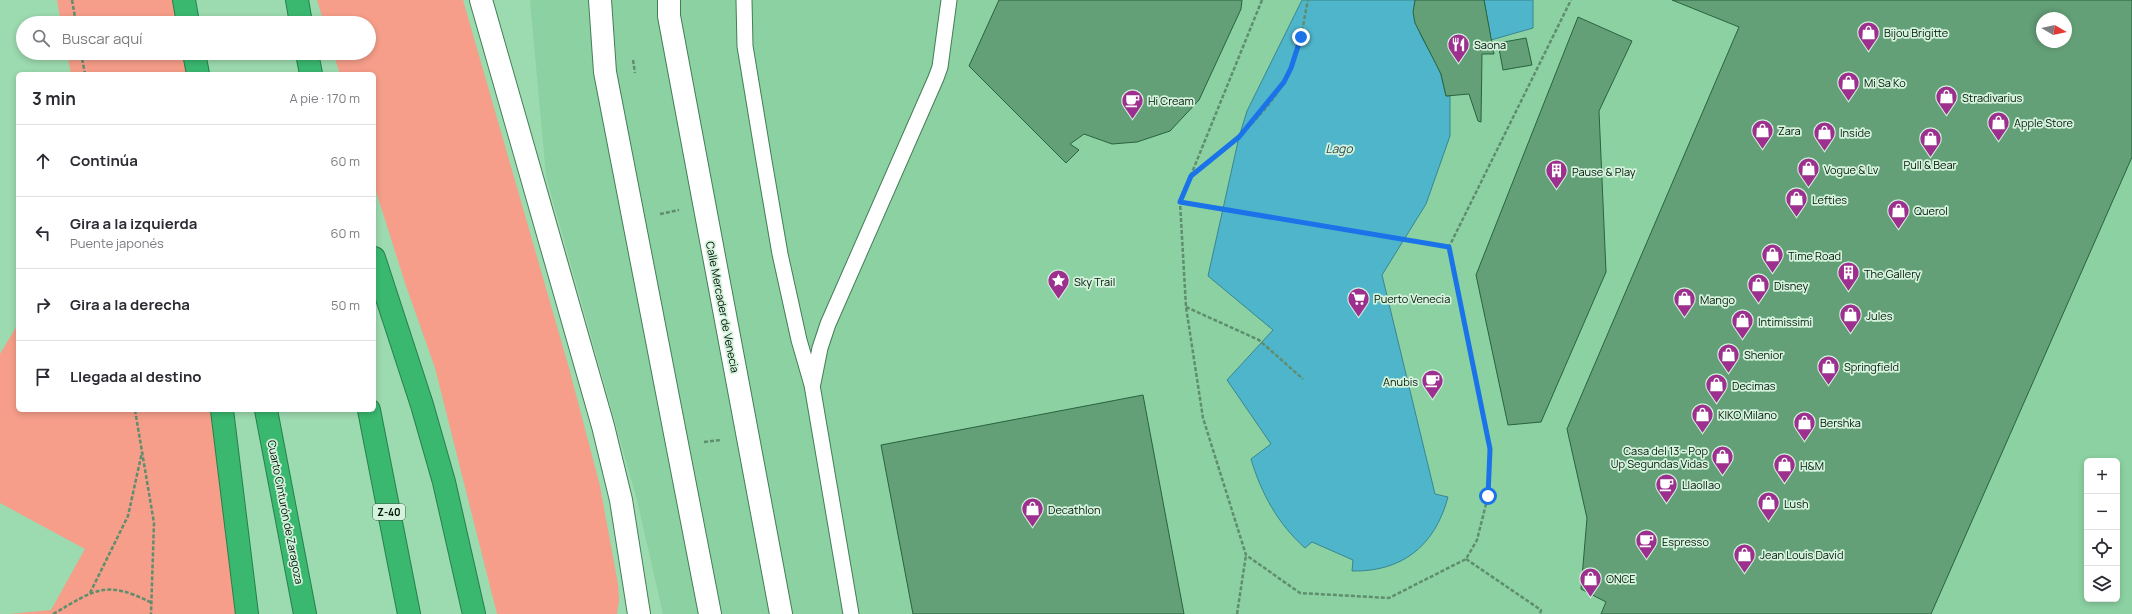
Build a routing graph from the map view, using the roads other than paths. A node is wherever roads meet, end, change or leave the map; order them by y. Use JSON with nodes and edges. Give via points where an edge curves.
{"nodes":[{"id":1,"x":184,"y":0,"type":"edge"},
{"id":2,"x":297,"y":0,"type":"edge"},
{"id":3,"x":481,"y":0,"type":"edge"},
{"id":4,"x":600,"y":0,"type":"edge"},
{"id":5,"x":669,"y":0,"type":"edge"},
{"id":6,"x":744,"y":0,"type":"edge"},
{"id":7,"x":949,"y":0,"type":"edge"},
{"id":8,"x":187,"y":16,"type":"edge"},
{"id":9,"x":300,"y":16,"type":"edge"},
{"id":10,"x":376,"y":264,"type":"edge"},
{"id":11,"x":812,"y":386,"type":"junction"},
{"id":12,"x":222,"y":412,"type":"edge"},
{"id":13,"x":266,"y":412,"type":"edge"},
{"id":14,"x":369,"y":412,"type":"edge"},
{"id":15,"x":247,"y":614,"type":"edge"},
{"id":16,"x":305,"y":614,"type":"edge"},
{"id":17,"x":409,"y":614,"type":"edge"},
{"id":18,"x":474,"y":614,"type":"edge"},
{"id":19,"x":639,"y":614,"type":"edge"},
{"id":20,"x":710,"y":614,"type":"edge"},
{"id":21,"x":781,"y":614,"type":"edge"},
{"id":22,"x":851,"y":614,"type":"edge"}],
"edges":[{"from":1,"to":8,"type":"highway"},
{"from":2,"to":9,"type":"highway"},
{"from":3,"to":19,"type":"street","via":[[603,426],[621,500]]},
{"from":4,"to":20,"type":"street","via":[[605,72]]},
{"from":5,"to":21,"type":"street","name":"Calle Mercader de Venecia","via":[[669,16]]},
{"from":6,"to":11,"type":"lane","via":[[746,53],[779,246],[799,340]]},
{"from":7,"to":11,"type":"lane","via":[[941,62],[936,78],[828,324]]},
{"from":10,"to":18,"type":"highway","via":[[444,482]]},
{"from":11,"to":22,"type":"lane"},
{"from":12,"to":15,"type":"highway"},
{"from":13,"to":16,"type":"highway","name":"Cuarto Cinturón de Zaragoza"},
{"from":14,"to":17,"type":"highway","number":"Z-40"}]}
